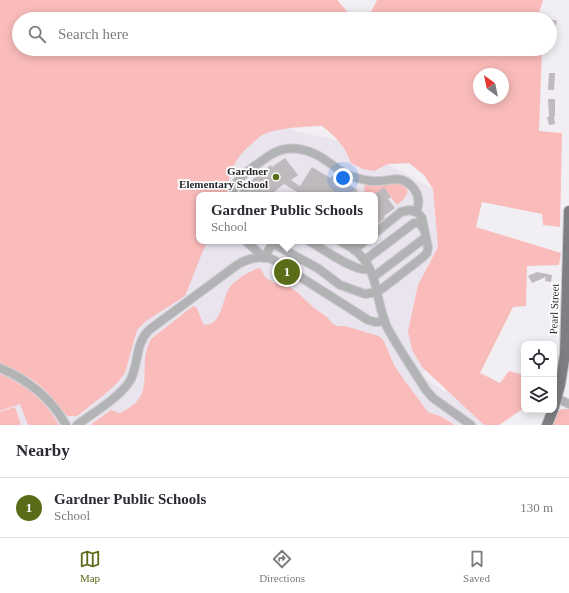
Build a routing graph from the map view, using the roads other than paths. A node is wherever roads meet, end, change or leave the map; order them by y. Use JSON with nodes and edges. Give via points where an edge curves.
{"nodes":[{"id":1,"x":232,"y":192,"type":"edge"},
{"id":2,"x":569,"y":211,"type":"edge"},
{"id":3,"x":416,"y":212,"type":"junction"},
{"id":4,"x":378,"y":231,"type":"edge"},
{"id":5,"x":425,"y":234,"type":"junction"},
{"id":6,"x":249,"y":244,"type":"edge"},
{"id":7,"x":272,"y":244,"type":"edge"},
{"id":8,"x":276,"y":244,"type":"edge"},
{"id":9,"x":314,"y":244,"type":"edge"},
{"id":10,"x":345,"y":244,"type":"edge"},
{"id":11,"x":361,"y":244,"type":"edge"},
{"id":12,"x":354,"y":250,"type":"junction"},
{"id":13,"x":264,"y":258,"type":"junction"},
{"id":14,"x":365,"y":260,"type":"junction"},
{"id":15,"x":371,"y":273,"type":"junction"},
{"id":16,"x":376,"y":292,"type":"junction"},
{"id":17,"x":385,"y":321,"type":"junction"},
{"id":18,"x":0,"y":368,"type":"edge"},
{"id":19,"x":557,"y":395,"type":"edge"},
{"id":20,"x":569,"y":404,"type":"edge"},
{"id":21,"x":557,"y":405,"type":"edge"},
{"id":22,"x":552,"y":413,"type":"edge"},
{"id":23,"x":66,"y":425,"type":"edge"},
{"id":24,"x":77,"y":425,"type":"edge"},
{"id":25,"x":470,"y":425,"type":"edge"},
{"id":26,"x":547,"y":425,"type":"edge"}],
"edges":[{"from":1,"to":3,"type":"street","via":[[238,179],[268,156],[281,150],[297,149],[314,154],[340,172],[356,178],[376,182],[400,179],[406,181],[418,196],[419,205]]},
{"from":2,"to":19,"type":"main road","name":"Pearl Street","via":[[565,354]]},
{"from":3,"to":4,"type":"street","via":[[403,211]]},
{"from":3,"to":5,"type":"street","via":[[422,218]]},
{"from":5,"to":14,"type":"street","via":[[420,223],[414,223]]},
{"from":5,"to":15,"type":"street","via":[[376,275]]},
{"from":5,"to":16,"type":"street","via":[[428,246],[426,255]]},
{"from":6,"to":13,"type":"street"},
{"from":7,"to":13,"type":"street"},
{"from":8,"to":16,"type":"street","via":[[340,284],[362,294]]},
{"from":9,"to":15,"type":"street","via":[[350,266]]},
{"from":10,"to":12,"type":"street"},
{"from":11,"to":12,"type":"street"},
{"from":12,"to":14,"type":"street"},
{"from":13,"to":17,"type":"street","via":[[279,263],[371,322]]},
{"from":13,"to":24,"type":"street","via":[[246,260],[237,265],[148,330],[139,344],[132,375],[125,388]]},
{"from":14,"to":15,"type":"street"},
{"from":15,"to":16,"type":"street"},
{"from":16,"to":17,"type":"street"},
{"from":17,"to":25,"type":"street","via":[[428,393]]},
{"from":18,"to":23,"type":"street","via":[[22,378],[39,392],[54,407]]},
{"from":20,"to":21,"type":"street"},
{"from":22,"to":26,"type":"main road","name":"Pearl Street"}]}
